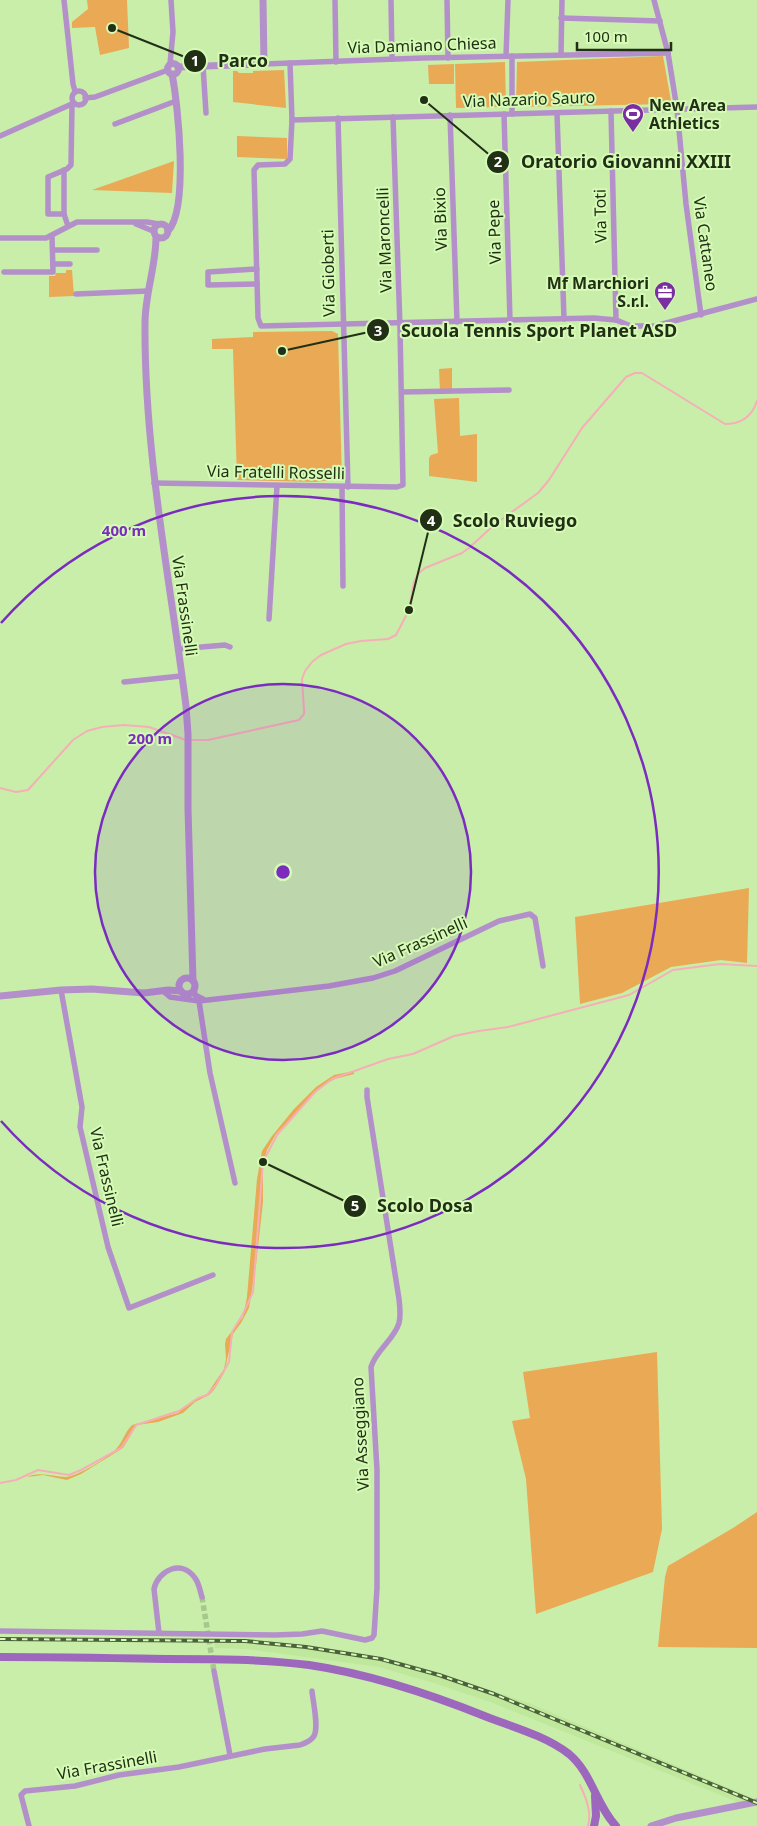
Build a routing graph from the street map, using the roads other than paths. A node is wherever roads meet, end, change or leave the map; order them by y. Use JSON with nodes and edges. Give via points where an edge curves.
{"nodes":[{"id":1,"x":64,"y":0,"type":"edge"},
{"id":2,"x":171,"y":0,"type":"edge"},
{"id":3,"x":263,"y":0,"type":"edge"},
{"id":4,"x":335,"y":0,"type":"edge"},
{"id":5,"x":391,"y":0,"type":"edge"},
{"id":6,"x":447,"y":0,"type":"edge"},
{"id":7,"x":508,"y":0,"type":"edge"},
{"id":8,"x":562,"y":0,"type":"edge"},
{"id":9,"x":654,"y":0,"type":"edge"},
{"id":10,"x":561,"y":18,"type":"junction"},
{"id":11,"x":660,"y":21,"type":"junction"},
{"id":12,"x":668,"y":53,"type":"junction"},
{"id":13,"x":561,"y":55,"type":"junction"},
{"id":14,"x":509,"y":56,"type":"junction"},
{"id":15,"x":448,"y":58,"type":"junction"},
{"id":16,"x":392,"y":59,"type":"junction"},
{"id":17,"x":336,"y":62,"type":"junction"},
{"id":18,"x":290,"y":63,"type":"junction"},
{"id":19,"x":264,"y":64,"type":"junction"},
{"id":20,"x":203,"y":66,"type":"junction"},
{"id":21,"x":173,"y":72,"type":"junction"},
{"id":22,"x":75,"y":91,"type":"junction"},
{"id":23,"x":85,"y":98,"type":"junction"},
{"id":24,"x":176,"y":101,"type":"junction"},
{"id":25,"x":73,"y":104,"type":"junction"},
{"id":26,"x":757,"y":106,"type":"edge"},
{"id":27,"x":677,"y":110,"type":"junction"},
{"id":28,"x":611,"y":111,"type":"junction"},
{"id":29,"x":206,"y":113,"type":"dead end"},
{"id":30,"x":557,"y":113,"type":"junction"},
{"id":31,"x":504,"y":114,"type":"junction"},
{"id":32,"x":512,"y":114,"type":"junction"},
{"id":33,"x":450,"y":115,"type":"junction"},
{"id":34,"x":394,"y":117,"type":"junction"},
{"id":35,"x":338,"y":118,"type":"junction"},
{"id":36,"x":292,"y":120,"type":"junction"},
{"id":37,"x":116,"y":124,"type":"dead end"},
{"id":38,"x":0,"y":136,"type":"edge"},
{"id":39,"x":64,"y":170,"type":"junction"},
{"id":40,"x":64,"y":214,"type":"junction"},
{"id":41,"x":132,"y":223,"type":"junction"},
{"id":42,"x":68,"y":226,"type":"junction"},
{"id":43,"x":163,"y":226,"type":"junction"},
{"id":44,"x":158,"y":235,"type":"junction"},
{"id":45,"x":52,"y":236,"type":"junction"},
{"id":46,"x":0,"y":238,"type":"edge"},
{"id":47,"x":53,"y":250,"type":"junction"},
{"id":48,"x":97,"y":250,"type":"dead end"},
{"id":49,"x":53,"y":264,"type":"junction"},
{"id":50,"x":70,"y":264,"type":"dead end"},
{"id":51,"x":257,"y":269,"type":"junction"},
{"id":52,"x":4,"y":272,"type":"dead end"},
{"id":53,"x":257,"y":284,"type":"junction"},
{"id":54,"x":148,"y":291,"type":"junction"},
{"id":55,"x":76,"y":294,"type":"dead end"},
{"id":56,"x":757,"y":300,"type":"edge"},
{"id":57,"x":701,"y":315,"type":"junction"},
{"id":58,"x":564,"y":319,"type":"junction"},
{"id":59,"x":510,"y":320,"type":"junction"},
{"id":60,"x":616,"y":320,"type":"junction"},
{"id":61,"x":457,"y":322,"type":"junction"},
{"id":62,"x":400,"y":323,"type":"junction"},
{"id":63,"x":342,"y":325,"type":"junction"},
{"id":64,"x":509,"y":390,"type":"dead end"},
{"id":65,"x":402,"y":392,"type":"junction"},
{"id":66,"x":154,"y":483,"type":"junction"},
{"id":67,"x":277,"y":486,"type":"junction"},
{"id":68,"x":345,"y":487,"type":"junction"},
{"id":69,"x":397,"y":487,"type":"joint"},
{"id":70,"x":343,"y":586,"type":"dead end"},
{"id":71,"x":269,"y":619,"type":"dead end"},
{"id":72,"x":230,"y":647,"type":"dead end"},
{"id":73,"x":178,"y":649,"type":"junction"},
{"id":74,"x":182,"y":676,"type":"junction"},
{"id":75,"x":124,"y":682,"type":"dead end"},
{"id":76,"x":191,"y":964,"type":"junction"},
{"id":77,"x":543,"y":966,"type":"dead end"},
{"id":78,"x":182,"y":980,"type":"junction"},
{"id":79,"x":193,"y":984,"type":"junction"},
{"id":80,"x":61,"y":990,"type":"junction"},
{"id":81,"x":165,"y":991,"type":"junction"},
{"id":82,"x":184,"y":992,"type":"junction"},
{"id":83,"x":0,"y":996,"type":"edge"},
{"id":84,"x":202,"y":1000,"type":"junction"},
{"id":85,"x":367,"y":1090,"type":"dead end"},
{"id":86,"x":235,"y":1183,"type":"dead end"},
{"id":87,"x":213,"y":1275,"type":"dead end"},
{"id":88,"x":202,"y":1596,"type":"tunnel mouth"},
{"id":89,"x":0,"y":1632,"type":"edge"},
{"id":90,"x":159,"y":1633,"type":"junction"},
{"id":91,"x":0,"y":1657,"type":"edge"},
{"id":92,"x":214,"y":1671,"type":"tunnel mouth"},
{"id":93,"x":312,"y":1691,"type":"dead end"},
{"id":94,"x":230,"y":1756,"type":"junction"},
{"id":95,"x":595,"y":1791,"type":"junction"},
{"id":96,"x":757,"y":1802,"type":"edge"},
{"id":97,"x":661,"y":1825,"type":"edge"},
{"id":98,"x":29,"y":1826,"type":"edge"},
{"id":99,"x":594,"y":1826,"type":"edge"},
{"id":100,"x":616,"y":1826,"type":"edge"},
{"id":101,"x":651,"y":1826,"type":"edge"}],
"edges":[{"from":1,"to":22,"type":"street"},
{"from":2,"to":21,"type":"street"},
{"from":3,"to":19,"type":"street"},
{"from":4,"to":17,"type":"street"},
{"from":5,"to":16,"type":"street"},
{"from":6,"to":15,"type":"street"},
{"from":7,"to":14,"type":"street"},
{"from":8,"to":10,"type":"street"},
{"from":9,"to":11,"type":"street","name":"Via Cattaneo"},
{"from":10,"to":11,"type":"street"},
{"from":10,"to":13,"type":"street"},
{"from":11,"to":12,"type":"street","name":"Via Cattaneo"},
{"from":12,"to":13,"type":"street","name":"Via Damiano Chiesa"},
{"from":12,"to":27,"type":"street","name":"Via Cattaneo"},
{"from":13,"to":14,"type":"street","name":"Via Damiano Chiesa"},
{"from":14,"to":15,"type":"street","name":"Via Damiano Chiesa"},
{"from":14,"to":32,"type":"street"},
{"from":15,"to":16,"type":"street","name":"Via Damiano Chiesa"},
{"from":16,"to":17,"type":"street","name":"Via Damiano Chiesa"},
{"from":17,"to":18,"type":"street","name":"Via Damiano Chiesa"},
{"from":18,"to":19,"type":"street","name":"Via Damiano Chiesa"},
{"from":18,"to":36,"type":"street"},
{"from":19,"to":20,"type":"street","name":"Via Damiano Chiesa"},
{"from":20,"to":21,"type":"street","name":"Via Damiano Chiesa"},
{"from":20,"to":29,"type":"street"},
{"from":21,"to":23,"type":"street","name":"Via Damiano Chiesa"},
{"from":21,"to":24,"type":"street"},
{"from":22,"to":23,"type":"street","via":[[81,91]]},
{"from":22,"to":25,"type":"street"},
{"from":23,"to":25,"type":"street","name":"Via Damiano Chiesa","via":[[82,104]]},
{"from":24,"to":37,"type":"street"},
{"from":24,"to":43,"type":"street","via":[[180,132],[179,184],[174,222]]},
{"from":25,"to":38,"type":"street","name":"Via Damiano Chiesa"},
{"from":25,"to":39,"type":"street","via":[[71,165]]},
{"from":26,"to":27,"type":"street","name":"Via Nazario Sauro"},
{"from":27,"to":28,"type":"street","name":"Via Nazario Sauro"},
{"from":27,"to":57,"type":"street","name":"Via Cattaneo"},
{"from":28,"to":30,"type":"street","name":"Via Nazario Sauro"},
{"from":28,"to":60,"type":"street","name":"Via Toti"},
{"from":30,"to":32,"type":"street","name":"Via Nazario Sauro"},
{"from":30,"to":58,"type":"street"},
{"from":31,"to":32,"type":"street","name":"Via Nazario Sauro"},
{"from":31,"to":33,"type":"street","name":"Via Nazario Sauro"},
{"from":31,"to":59,"type":"street","name":"Via Pepe"},
{"from":33,"to":34,"type":"street","name":"Via Nazario Sauro"},
{"from":33,"to":61,"type":"street","name":"Via Bixio"},
{"from":34,"to":35,"type":"street","name":"Via Nazario Sauro"},
{"from":34,"to":62,"type":"street","name":"Via Maroncelli"},
{"from":35,"to":36,"type":"street","name":"Via Nazario Sauro"},
{"from":35,"to":63,"type":"street","name":"Via Gioberti"},
{"from":36,"to":51,"type":"street","via":[[289,162],[258,166],[254,170]]},
{"from":39,"to":40,"type":"street"},
{"from":39,"to":40,"type":"street","via":[[48,177],[48,214]]},
{"from":40,"to":42,"type":"street"},
{"from":41,"to":42,"type":"street","via":[[77,222]]},
{"from":41,"to":43,"type":"street"},
{"from":41,"to":44,"type":"street"},
{"from":42,"to":45,"type":"street"},
{"from":43,"to":44,"type":"street","via":[[155,226]]},
{"from":43,"to":44,"type":"street","via":[[167,235]]},
{"from":44,"to":54,"type":"street","name":"Via Frassinelli"},
{"from":45,"to":46,"type":"street"},
{"from":45,"to":47,"type":"street"},
{"from":47,"to":48,"type":"street"},
{"from":47,"to":49,"type":"street"},
{"from":49,"to":50,"type":"street"},
{"from":49,"to":52,"type":"street","via":[[52,272]]},
{"from":51,"to":53,"type":"street"},
{"from":51,"to":53,"type":"street","via":[[208,272],[208,285]]},
{"from":53,"to":63,"type":"street","via":[[261,326]]},
{"from":54,"to":55,"type":"street"},
{"from":54,"to":66,"type":"street","name":"Via Frassinelli","via":[[145,322]]},
{"from":56,"to":57,"type":"street"},
{"from":57,"to":60,"type":"street","via":[[655,326],[630,326]]},
{"from":58,"to":59,"type":"street"},
{"from":58,"to":60,"type":"street"},
{"from":59,"to":61,"type":"street"},
{"from":61,"to":62,"type":"street"},
{"from":62,"to":63,"type":"street"},
{"from":62,"to":65,"type":"street","name":"Via Maroncelli"},
{"from":63,"to":68,"type":"street","name":"Via Gioberti"},
{"from":64,"to":65,"type":"street"},
{"from":65,"to":69,"type":"street","name":"Via Maroncelli","via":[[404,482]]},
{"from":66,"to":67,"type":"street","name":"Via Fratelli Rosselli"},
{"from":66,"to":73,"type":"street","name":"Via Frassinelli"},
{"from":67,"to":68,"type":"street","name":"Via Fratelli Rosselli"},
{"from":67,"to":71,"type":"street"},
{"from":68,"to":69,"type":"street","name":"Via Fratelli Rosselli"},
{"from":68,"to":70,"type":"street","name":"Via Gioberti"},
{"from":72,"to":73,"type":"street"},
{"from":73,"to":74,"type":"street","name":"Via Frassinelli"},
{"from":74,"to":75,"type":"street"},
{"from":74,"to":76,"type":"street","name":"Via Frassinelli","via":[[188,734]]},
{"from":76,"to":78,"type":"street","name":"Via Frassinelli"},
{"from":76,"to":79,"type":"street","name":"Via Frassinelli"},
{"from":77,"to":84,"type":"street","name":"Via Frassinelli","via":[[536,918],[530,914],[499,921],[395,972],[373,978]]},
{"from":78,"to":79,"type":"street"},
{"from":78,"to":81,"type":"street","name":"Via Frassinelli"},
{"from":78,"to":82,"type":"street","via":[[179,988]]},
{"from":79,"to":82,"type":"street"},
{"from":79,"to":84,"type":"street","via":[[196,996]]},
{"from":80,"to":81,"type":"street","name":"Via Frassinelli"},
{"from":80,"to":83,"type":"street","name":"Via Frassinelli"},
{"from":80,"to":87,"type":"street","name":"Via Frassinelli","via":[[82,1107],[80,1126],[108,1246],[128,1308]]},
{"from":81,"to":82,"type":"street","name":"Via Frassinelli"},
{"from":81,"to":84,"type":"street","name":"Via Frassinelli","via":[[170,997]]},
{"from":82,"to":84,"type":"street","name":"Via Frassinelli"},
{"from":84,"to":86,"type":"street","via":[[210,1073]]},
{"from":85,"to":90,"type":"street","name":"Via Asseggiano","via":[[400,1317],[394,1334],[378,1352],[371,1367],[377,1529],[375,1629],[372,1638],[365,1640],[322,1631],[275,1635]]},
{"from":88,"to":90,"type":"street","via":[[195,1578],[187,1571],[176,1568],[162,1573],[154,1589]]},
{"from":89,"to":90,"type":"street"},
{"from":91,"to":95,"type":"main road","via":[[220,1659],[352,1673],[468,1709],[556,1745],[580,1765]]},
{"from":92,"to":94,"type":"street"},
{"from":93,"to":94,"type":"street","name":"Via Frassinelli","via":[[316,1728],[313,1738],[300,1745]]},
{"from":94,"to":98,"type":"street","name":"Via Frassinelli","via":[[74,1786],[25,1791],[21,1795]]},
{"from":95,"to":99,"type":"main road"},
{"from":95,"to":100,"type":"main road"},
{"from":96,"to":97,"type":"street","via":[[676,1818]]},
{"from":97,"to":101,"type":"street"}]}
